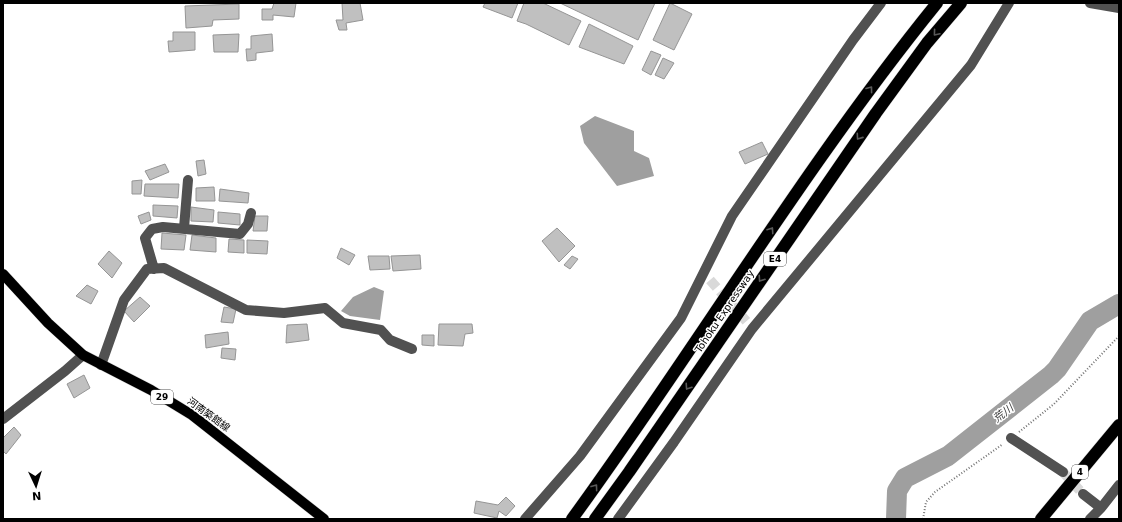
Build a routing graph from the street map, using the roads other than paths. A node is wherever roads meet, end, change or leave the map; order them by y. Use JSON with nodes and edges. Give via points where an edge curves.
{"nodes":[{"id":1,"x":881,"y":3,"type":"edge"},
{"id":2,"x":937,"y":3,"type":"edge"},
{"id":3,"x":961,"y":3,"type":"edge"},
{"id":4,"x":1009,"y":3,"type":"edge"},
{"id":5,"x":1090,"y":3,"type":"edge"},
{"id":6,"x":1119,"y":8,"type":"edge"},
{"id":7,"x":188,"y":180,"type":"dead end"},
{"id":8,"x":251,"y":213,"type":"dead end"},
{"id":9,"x":184,"y":228,"type":"junction"},
{"id":10,"x":154,"y":269,"type":"junction"},
{"id":11,"x":3,"y":274,"type":"edge"},
{"id":12,"x":412,"y":349,"type":"dead end"},
{"id":13,"x":83,"y":355,"type":"junction"},
{"id":14,"x":101,"y":365,"type":"junction"},
{"id":15,"x":4,"y":416,"type":"edge"},
{"id":16,"x":1119,"y":425,"type":"edge"},
{"id":17,"x":1011,"y":438,"type":"road end"},
{"id":18,"x":1063,"y":472,"type":"tunnel mouth"},
{"id":19,"x":1119,"y":486,"type":"edge"},
{"id":20,"x":1083,"y":494,"type":"tunnel mouth"},
{"id":21,"x":1101,"y":508,"type":"junction"},
{"id":22,"x":324,"y":519,"type":"edge"},
{"id":23,"x":525,"y":519,"type":"edge"},
{"id":24,"x":572,"y":519,"type":"edge"},
{"id":25,"x":595,"y":519,"type":"edge"},
{"id":26,"x":618,"y":519,"type":"edge"},
{"id":27,"x":1041,"y":519,"type":"edge"},
{"id":28,"x":1090,"y":519,"type":"edge"}],
"edges":[{"from":1,"to":23,"type":"street","via":[[732,216],[706,277],[681,318],[580,456]]},
{"from":24,"to":2,"type":"highway","name":"Tohoku Expressway","number":"E4","one_way":true,"via":[[860,102]]},
{"from":3,"to":25,"type":"highway","name":"Tohoku Expressway","number":"E4","one_way":true,"via":[[927,43],[876,112]]},
{"from":4,"to":26,"type":"street","via":[[971,65],[749,325],[674,442]]},
{"from":5,"to":6,"type":"street"},
{"from":7,"to":9,"type":"street"},
{"from":8,"to":9,"type":"street","via":[[248,224],[240,234]]},
{"from":9,"to":10,"type":"street","via":[[163,226],[152,229],[145,238]]},
{"from":10,"to":12,"type":"street","via":[[164,268],[246,310],[284,313],[325,308],[343,323],[381,330],[390,340]]},
{"from":10,"to":14,"type":"street","via":[[147,269],[124,300]]},
{"from":11,"to":13,"type":"main road","name":"河南築館線","number":"29","via":[[48,324]]},
{"from":13,"to":14,"type":"main road","name":"河南築館線","number":"29"},
{"from":13,"to":15,"type":"street","via":[[66,371]]},
{"from":14,"to":22,"type":"main road","name":"河南築館線","number":"29","via":[[151,390],[192,415]]},
{"from":16,"to":27,"type":"highway","number":"4"},
{"from":17,"to":18,"type":"street"},
{"from":19,"to":21,"type":"street"},
{"from":20,"to":21,"type":"street"},
{"from":21,"to":28,"type":"street"}]}
